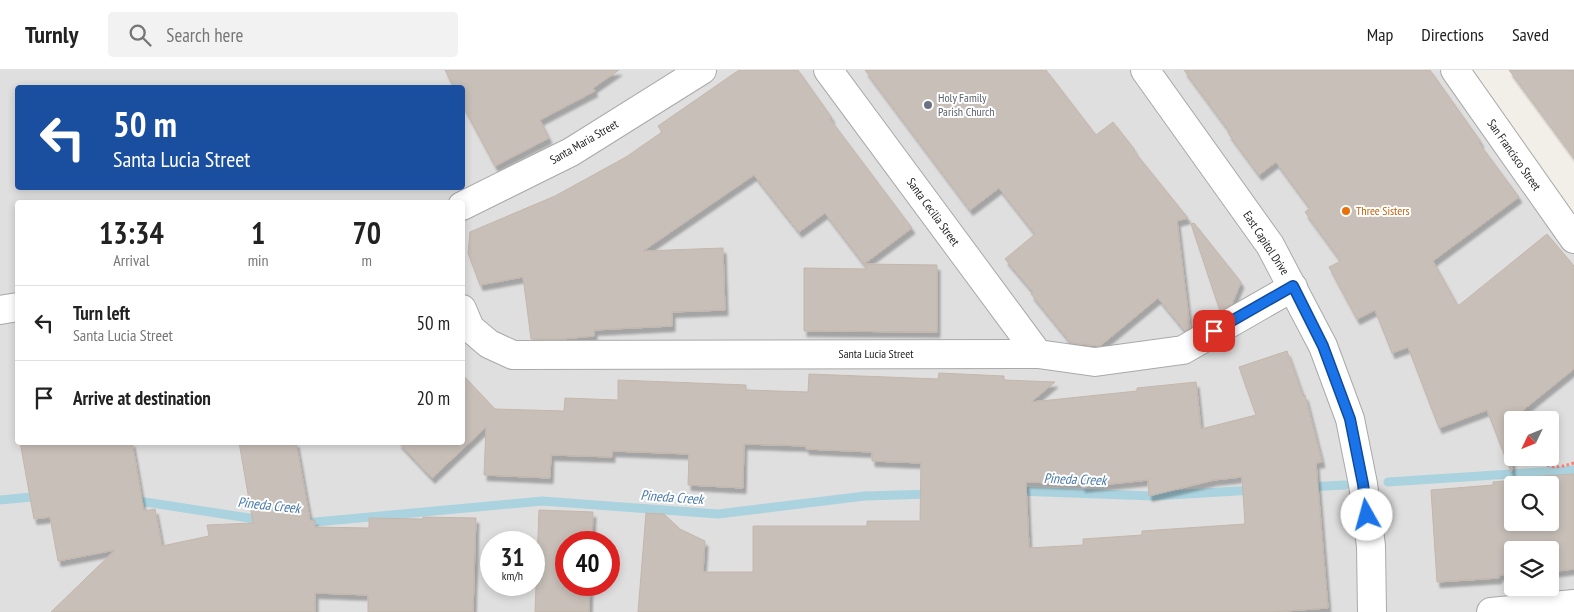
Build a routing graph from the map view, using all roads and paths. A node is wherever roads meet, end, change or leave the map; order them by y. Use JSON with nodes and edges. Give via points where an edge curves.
{"nodes":[{"id":1,"x":702,"y":70,"type":"edge"},
{"id":2,"x":828,"y":70,"type":"edge"},
{"id":3,"x":1144,"y":70,"type":"edge"},
{"id":4,"x":1455,"y":70,"type":"edge"},
{"id":5,"x":465,"y":205,"type":"edge"},
{"id":6,"x":1574,"y":239,"type":"edge"},
{"id":7,"x":1293,"y":286,"type":"junction"},
{"id":8,"x":15,"y":308,"type":"edge"},
{"id":9,"x":0,"y":310,"type":"edge"},
{"id":10,"x":465,"y":316,"type":"edge"},
{"id":11,"x":1038,"y":354,"type":"junction"},
{"id":12,"x":1574,"y":463,"type":"edge"},
{"id":13,"x":1547,"y":466,"type":"edge"},
{"id":14,"x":1574,"y":604,"type":"edge"},
{"id":15,"x":1372,"y":612,"type":"edge"},
{"id":16,"x":1491,"y":612,"type":"edge"}],
"edges":[{"from":1,"to":5,"type":"street","name":"Santa Maria Street","via":[[571,152]]},
{"from":2,"to":11,"type":"street","name":"Santa Cecilia Street"},
{"from":3,"to":7,"type":"street","name":"East Capitol Drive","via":[[1270,245]]},
{"from":4,"to":6,"type":"street","name":"San Francisco Street"},
{"from":7,"to":11,"type":"street","name":"Santa Lucia Street","via":[[1183,350],[1095,362]]},
{"from":7,"to":15,"type":"street","name":"East Capitol Drive","via":[[1323,346],[1350,419],[1371,546]]},
{"from":8,"to":9,"type":"street"},
{"from":10,"to":11,"type":"street","name":"Santa Lucia Street","via":[[470,328],[489,344],[513,355]]},
{"from":12,"to":13,"type":"path","via":[[1557,468]]},
{"from":14,"to":16,"type":"street"}]}
